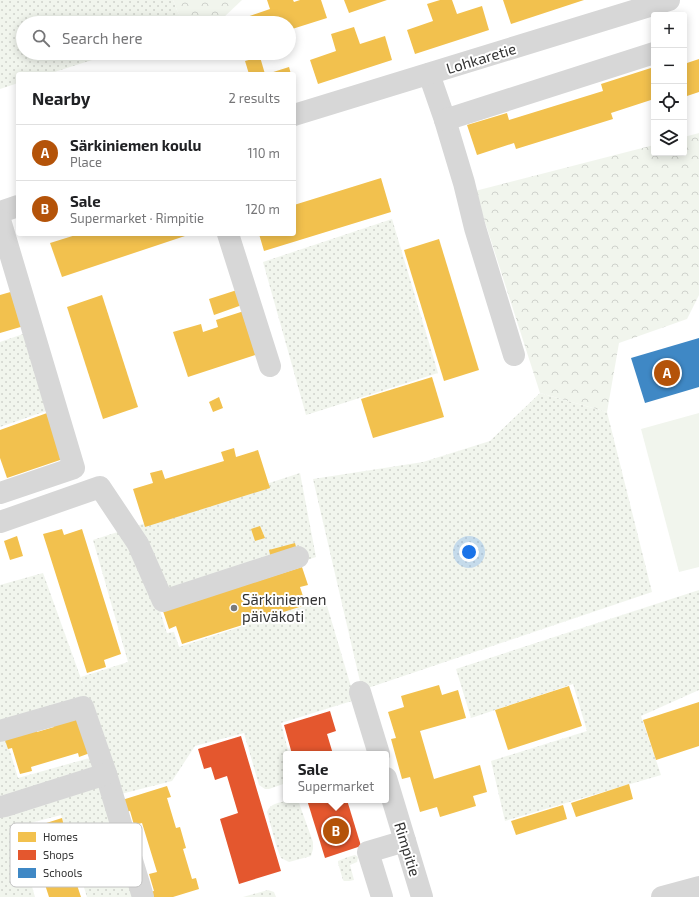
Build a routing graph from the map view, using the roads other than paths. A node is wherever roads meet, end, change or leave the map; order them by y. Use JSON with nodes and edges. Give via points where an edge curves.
{"nodes":[{"id":1,"x":669,"y":0,"type":"edge"},
{"id":2,"x":651,"y":54,"type":"edge"},
{"id":3,"x":429,"y":74,"type":"junction"},
{"id":4,"x":296,"y":114,"type":"edge"},
{"id":5,"x":445,"y":120,"type":"junction"},
{"id":6,"x":16,"y":207,"type":"edge"},
{"id":7,"x":0,"y":212,"type":"edge"},
{"id":8,"x":0,"y":220,"type":"edge"},
{"id":9,"x":229,"y":236,"type":"edge"},
{"id":10,"x":514,"y":355,"type":"dead end"},
{"id":11,"x":270,"y":366,"type":"dead end"},
{"id":12,"x":0,"y":493,"type":"edge"},
{"id":13,"x":0,"y":522,"type":"edge"},
{"id":14,"x":298,"y":557,"type":"dead end"},
{"id":15,"x":360,"y":692,"type":"dead end"},
{"id":16,"x":0,"y":731,"type":"edge"},
{"id":17,"x":378,"y":751,"type":"edge"},
{"id":18,"x":106,"y":774,"type":"junction"},
{"id":19,"x":389,"y":788,"type":"edge"},
{"id":20,"x":0,"y":807,"type":"edge"},
{"id":21,"x":121,"y":823,"type":"edge"},
{"id":22,"x":405,"y":841,"type":"junction"},
{"id":23,"x":140,"y":887,"type":"edge"},
{"id":24,"x":699,"y":887,"type":"edge"},
{"id":25,"x":143,"y":897,"type":"edge"},
{"id":26,"x":382,"y":897,"type":"edge"},
{"id":27,"x":422,"y":897,"type":"edge"},
{"id":28,"x":662,"y":897,"type":"edge"}],
"edges":[{"from":1,"to":3,"type":"street","name":"Lohkaretie"},
{"from":2,"to":5,"type":"street"},
{"from":3,"to":4,"type":"street","name":"Lohkaretie"},
{"from":3,"to":5,"type":"street"},
{"from":5,"to":10,"type":"street"},
{"from":6,"to":7,"type":"street"},
{"from":8,"to":12,"type":"street","via":[[74,468]]},
{"from":9,"to":11,"type":"street"},
{"from":13,"to":14,"type":"street","via":[[100,487],[138,544],[163,601]]},
{"from":15,"to":17,"type":"street"},
{"from":16,"to":18,"type":"street","via":[[83,707]]},
{"from":18,"to":20,"type":"street"},
{"from":18,"to":21,"type":"street"},
{"from":19,"to":22,"type":"street","name":"Rimpitie"},
{"from":22,"to":26,"type":"street","via":[[368,852]]},
{"from":22,"to":27,"type":"street","name":"Rimpitie"},
{"from":23,"to":25,"type":"street"},
{"from":24,"to":28,"type":"street"}]}
